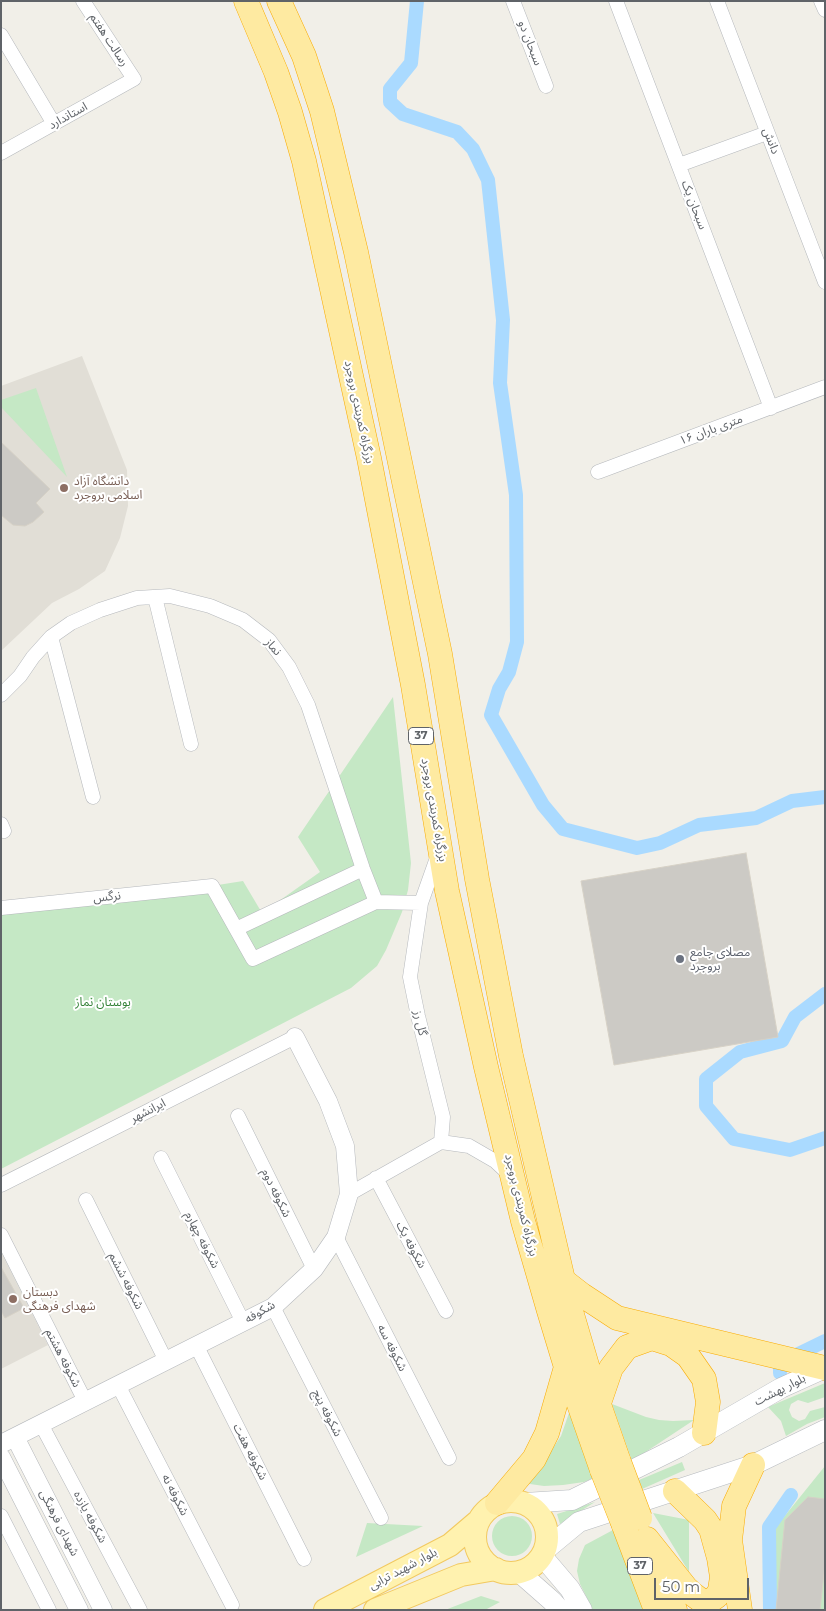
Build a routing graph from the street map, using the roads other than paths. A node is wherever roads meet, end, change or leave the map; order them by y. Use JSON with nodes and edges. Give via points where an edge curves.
{"nodes":[{"id":1,"x":83,"y":1,"type":"edge"},
{"id":2,"x":246,"y":1,"type":"edge"},
{"id":3,"x":279,"y":1,"type":"edge"},
{"id":4,"x":513,"y":1,"type":"edge"},
{"id":5,"x":616,"y":1,"type":"edge"},
{"id":6,"x":717,"y":1,"type":"edge"},
{"id":7,"x":822,"y":1,"type":"edge"},
{"id":8,"x":825,"y":10,"type":"edge"},
{"id":9,"x":1,"y":35,"type":"edge"},
{"id":10,"x":134,"y":79,"type":"joint"},
{"id":11,"x":546,"y":86,"type":"dead end"},
{"id":12,"x":54,"y":124,"type":"junction"},
{"id":13,"x":768,"y":133,"type":"junction"},
{"id":14,"x":1,"y":153,"type":"edge"},
{"id":15,"x":679,"y":165,"type":"junction"},
{"id":16,"x":825,"y":282,"type":"edge"},
{"id":17,"x":825,"y":387,"type":"edge"},
{"id":18,"x":771,"y":408,"type":"junction"},
{"id":19,"x":598,"y":472,"type":"dead end"},
{"id":20,"x":155,"y":597,"type":"junction"},
{"id":21,"x":51,"y":637,"type":"junction"},
{"id":22,"x":1,"y":695,"type":"edge"},
{"id":23,"x":191,"y":744,"type":"dead end"},
{"id":24,"x":93,"y":797,"type":"dead end"},
{"id":25,"x":440,"y":849,"type":"junction"},
{"id":26,"x":362,"y":869,"type":"junction"},
{"id":27,"x":376,"y":902,"type":"junction"},
{"id":28,"x":421,"y":903,"type":"junction"},
{"id":29,"x":1,"y":908,"type":"edge"},
{"id":30,"x":236,"y":929,"type":"junction"},
{"id":31,"x":295,"y":1037,"type":"joint"},
{"id":32,"x":238,"y":1116,"type":"dead end"},
{"id":33,"x":441,"y":1142,"type":"junction"},
{"id":34,"x":161,"y":1158,"type":"dead end"},
{"id":35,"x":376,"y":1178,"type":"junction"},
{"id":36,"x":513,"y":1178,"type":"junction"},
{"id":37,"x":1,"y":1185,"type":"edge"},
{"id":38,"x":349,"y":1194,"type":"junction"},
{"id":39,"x":86,"y":1200,"type":"dead end"},
{"id":40,"x":1,"y":1235,"type":"edge"},
{"id":41,"x":336,"y":1237,"type":"junction"},
{"id":42,"x":314,"y":1269,"type":"junction"},
{"id":43,"x":564,"y":1281,"type":"junction"},
{"id":44,"x":273,"y":1307,"type":"junction"},
{"id":45,"x":446,"y":1311,"type":"dead end"},
{"id":46,"x":243,"y":1322,"type":"junction"},
{"id":47,"x":196,"y":1345,"type":"junction"},
{"id":48,"x":166,"y":1361,"type":"junction"},
{"id":49,"x":566,"y":1367,"type":"junction"},
{"id":50,"x":825,"y":1368,"type":"edge"},
{"id":51,"x":118,"y":1385,"type":"junction"},
{"id":52,"x":85,"y":1402,"type":"junction"},
{"id":53,"x":599,"y":1403,"type":"junction"},
{"id":54,"x":41,"y":1424,"type":"junction"},
{"id":55,"x":825,"y":1430,"type":"edge"},
{"id":56,"x":704,"y":1433,"type":"junction"},
{"id":57,"x":8,"y":1441,"type":"edge"},
{"id":58,"x":1,"y":1457,"type":"edge"},
{"id":59,"x":449,"y":1458,"type":"dead end"},
{"id":60,"x":753,"y":1465,"type":"junction"},
{"id":61,"x":610,"y":1466,"type":"junction"},
{"id":62,"x":675,"y":1491,"type":"junction"},
{"id":63,"x":497,"y":1503,"type":"junction"},
{"id":64,"x":525,"y":1503,"type":"junction"},
{"id":65,"x":1,"y":1516,"type":"edge"},
{"id":66,"x":381,"y":1518,"type":"dead end"},
{"id":67,"x":477,"y":1522,"type":"junction"},
{"id":68,"x":637,"y":1526,"type":"junction"},
{"id":69,"x":543,"y":1553,"type":"junction"},
{"id":70,"x":304,"y":1559,"type":"dead end"},
{"id":71,"x":496,"y":1570,"type":"junction"},
{"id":72,"x":519,"y":1572,"type":"junction"},
{"id":73,"x":232,"y":1605,"type":"dead end"},
{"id":74,"x":49,"y":1610,"type":"edge"},
{"id":75,"x":79,"y":1610,"type":"edge"},
{"id":76,"x":103,"y":1610,"type":"edge"},
{"id":77,"x":140,"y":1610,"type":"edge"},
{"id":78,"x":325,"y":1610,"type":"edge"},
{"id":79,"x":375,"y":1610,"type":"edge"},
{"id":80,"x":560,"y":1610,"type":"edge"},
{"id":81,"x":582,"y":1610,"type":"edge"},
{"id":82,"x":656,"y":1610,"type":"edge"},
{"id":83,"x":675,"y":1610,"type":"edge"},
{"id":84,"x":740,"y":1610,"type":"edge"}],
"edges":[{"from":1,"to":10,"type":"street","name":"رسالت هفتم"},
{"from":2,"to":25,"type":"highway","name":"بزرگراه کمربندی بروجرد","number":"37","via":[[281,88],[304,161],[369,458]]},
{"from":3,"to":43,"type":"highway","name":"بزرگراه کمربندی بروجرد","number":"37","via":[[304,56],[322,111],[356,252],[440,654],[477,879],[511,1056]]},
{"from":4,"to":11,"type":"street","name":"سبحان دو"},
{"from":5,"to":15,"type":"street","name":"سبحان یک"},
{"from":6,"to":13,"type":"street","name":"دانش"},
{"from":7,"to":8,"type":"street"},
{"from":9,"to":12,"type":"street"},
{"from":10,"to":12,"type":"street","name":"استاندارد"},
{"from":12,"to":14,"type":"street","name":"استاندارد"},
{"from":13,"to":15,"type":"street"},
{"from":13,"to":16,"type":"street","name":"دانش"},
{"from":15,"to":18,"type":"street","name":"سبحان یک"},
{"from":17,"to":18,"type":"street","name":"۱۶ متری باران"},
{"from":18,"to":19,"type":"street","name":"۱۶ متری باران"},
{"from":20,"to":21,"type":"street","name":"نماز","via":[[137,598],[100,610],[71,623]]},
{"from":20,"to":23,"type":"street"},
{"from":20,"to":26,"type":"street","name":"نماز","via":[[170,596],[210,606],[243,620],[269,640],[289,668],[308,705]]},
{"from":21,"to":22,"type":"street","name":"نماز"},
{"from":21,"to":24,"type":"street"},
{"from":25,"to":28,"type":"street","name":"گل رز"},
{"from":25,"to":36,"type":"highway","name":"بزرگراه کمربندی بروجرد","number":"37"},
{"from":26,"to":27,"type":"street","name":"نماز"},
{"from":26,"to":30,"type":"street"},
{"from":27,"to":28,"type":"street"},
{"from":27,"to":30,"type":"street","via":[[253,959]]},
{"from":28,"to":33,"type":"street","name":"گل رز","via":[[410,977],[443,1117]]},
{"from":29,"to":30,"type":"street","name":"نرگس","via":[[212,886]]},
{"from":31,"to":37,"type":"street","name":"ایرانشهر"},
{"from":31,"to":38,"type":"street","name":"شکوفه","via":[[328,1101],[345,1146]]},
{"from":32,"to":42,"type":"street","name":"شکوفه دوم"},
{"from":33,"to":35,"type":"street"},
{"from":33,"to":36,"type":"street","via":[[469,1146],[495,1161]]},
{"from":34,"to":46,"type":"street","name":"شکوفه چهارم"},
{"from":35,"to":38,"type":"street"},
{"from":35,"to":45,"type":"street","name":"شکوفه یک"},
{"from":36,"to":49,"type":"highway","name":"بزرگراه کمربندی بروجرد","number":"37"},
{"from":38,"to":41,"type":"street","name":"شکوفه"},
{"from":39,"to":48,"type":"street","name":"شکوفه ششم"},
{"from":40,"to":52,"type":"street","name":"شکوفه هشتم"},
{"from":41,"to":42,"type":"street","name":"شکوفه"},
{"from":41,"to":59,"type":"street","name":"شکوفه سه"},
{"from":42,"to":44,"type":"street","name":"شکوفه"},
{"from":43,"to":50,"type":"highway","via":[[617,1318]]},
{"from":43,"to":53,"type":"highway","name":"بزرگراه کمربندی بروجرد","number":"37"},
{"from":44,"to":46,"type":"street","name":"شکوفه"},
{"from":44,"to":66,"type":"street","name":"شکوفه پنج"},
{"from":46,"to":47,"type":"street","name":"شکوفه"},
{"from":47,"to":48,"type":"street","name":"شکوفه"},
{"from":47,"to":70,"type":"street","name":"شکوفه هفت"},
{"from":48,"to":51,"type":"street","name":"شکوفه"},
{"from":49,"to":61,"type":"highway","name":"بزرگراه کمربندی بروجرد","number":"37"},
{"from":49,"to":63,"type":"highway","via":[[546,1433],[534,1459]]},
{"from":50,"to":56,"type":"main road","name":"بلوار بهشت","via":[[781,1388]]},
{"from":51,"to":52,"type":"street","name":"شکوفه"},
{"from":51,"to":73,"type":"street","name":"شکوفه نه"},
{"from":52,"to":54,"type":"street","name":"شکوفه"},
{"from":53,"to":56,"type":"highway","via":[[611,1368],[627,1347],[652,1338],[671,1344],[688,1356],[704,1379],[708,1402]]},
{"from":53,"to":61,"type":"highway","name":"بزرگراه کمربندی بروجرد","number":"37"},
{"from":54,"to":57,"type":"street","name":"شکوفه"},
{"from":54,"to":77,"type":"street","name":"شکوفه یازده"},
{"from":55,"to":60,"type":"main road"},
{"from":56,"to":64,"type":"main road","name":"بلوار بهشت","via":[[572,1500]]},
{"from":57,"to":76,"type":"street","name":"شهدای فرهنگی"},
{"from":58,"to":75,"type":"street","name":"شهدای فرهنگی"},
{"from":60,"to":62,"type":"main road"},
{"from":60,"to":84,"type":"highway","via":[[734,1506],[730,1540]]},
{"from":61,"to":68,"type":"highway","number":"37","bridge":true},
{"from":62,"to":68,"type":"highway","via":[[711,1530],[722,1577],[716,1596],[710,1601],[702,1601],[695,1596]]},
{"from":62,"to":69,"type":"main road","via":[[579,1522]]},
{"from":63,"to":64,"type":"main road","via":[[516,1500]]},
{"from":63,"to":67,"type":"main road","via":[[486,1510]]},
{"from":64,"to":69,"type":"main road","via":[[544,1523],[547,1542]]},
{"from":65,"to":74,"type":"street"},
{"from":67,"to":71,"type":"main road","via":[[477,1550],[482,1559]]},
{"from":67,"to":78,"type":"main road","name":"بلوار شهید ترابی","via":[[450,1545]]},
{"from":68,"to":82,"type":"highway","number":"37"},
{"from":68,"to":83,"type":"highway","number":"37"},
{"from":69,"to":72,"type":"main road","via":[[528,1569]]},
{"from":69,"to":81,"type":"main road"},
{"from":71,"to":72,"type":"main road"},
{"from":71,"to":79,"type":"main road","name":"بلوار شهید ترابی","via":[[461,1575]]},
{"from":72,"to":80,"type":"main road"}]}
